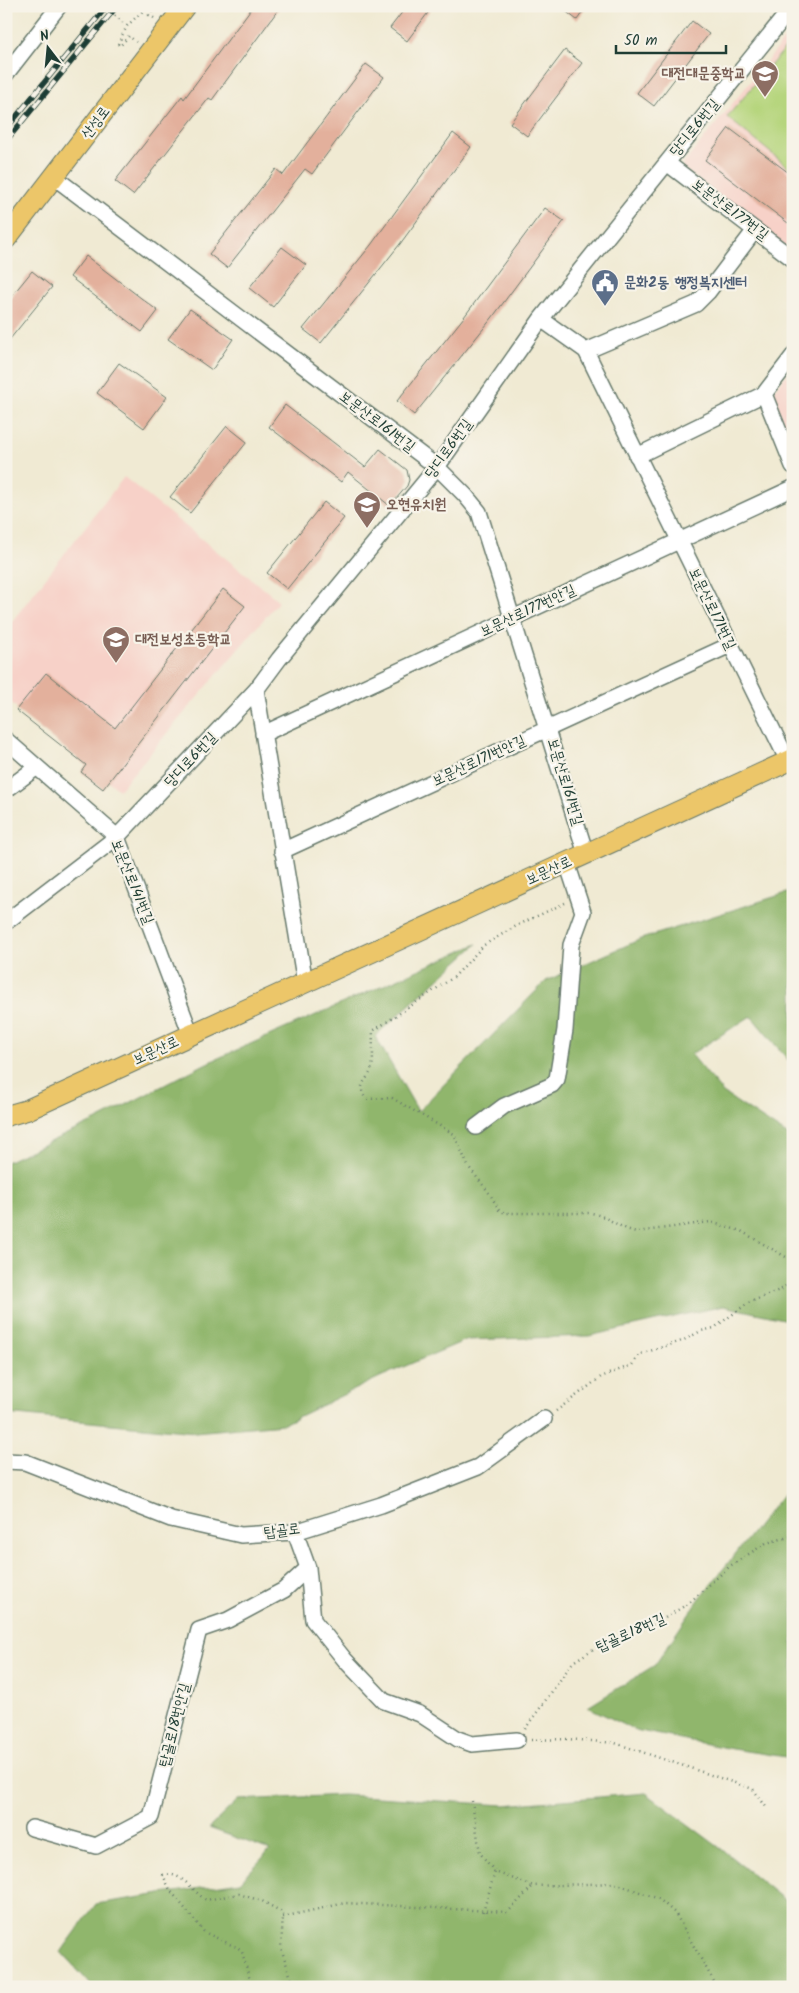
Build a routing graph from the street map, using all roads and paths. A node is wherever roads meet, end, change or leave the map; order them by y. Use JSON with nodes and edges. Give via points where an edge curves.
{"nodes":[{"id":1,"x":59,"y":6,"type":"edge"},
{"id":2,"x":103,"y":6,"type":"edge"},
{"id":3,"x":148,"y":6,"type":"edge"},
{"id":4,"x":185,"y":6,"type":"edge"},
{"id":5,"x":792,"y":6,"type":"edge"},
{"id":6,"x":126,"y":26,"type":"junction"},
{"id":7,"x":148,"y":54,"type":"junction"},
{"id":8,"x":6,"y":74,"type":"edge"},
{"id":9,"x":667,"y":162,"type":"junction"},
{"id":10,"x":54,"y":177,"type":"junction"},
{"id":11,"x":755,"y":230,"type":"junction"},
{"id":12,"x":6,"y":239,"type":"edge"},
{"id":13,"x":793,"y":258,"type":"edge"},
{"id":14,"x":541,"y":319,"type":"junction"},
{"id":15,"x":586,"y":351,"type":"junction"},
{"id":16,"x":793,"y":356,"type":"edge"},
{"id":17,"x":764,"y":394,"type":"junction"},
{"id":18,"x":636,"y":456,"type":"junction"},
{"id":19,"x":793,"y":466,"type":"edge"},
{"id":20,"x":437,"y":467,"type":"junction"},
{"id":21,"x":793,"y":488,"type":"edge"},
{"id":22,"x":679,"y":541,"type":"junction"},
{"id":23,"x":513,"y":618,"type":"junction"},
{"id":24,"x":730,"y":645,"type":"junction"},
{"id":25,"x":256,"y":690,"type":"junction"},
{"id":26,"x":548,"y":728,"type":"junction"},
{"id":27,"x":263,"y":734,"type":"junction"},
{"id":28,"x":6,"y":740,"type":"edge"},
{"id":29,"x":790,"y":760,"type":"edge"},
{"id":30,"x":37,"y":767,"type":"junction"},
{"id":31,"x":6,"y":790,"type":"edge"},
{"id":32,"x":117,"y":837,"type":"junction"},
{"id":33,"x":282,"y":851,"type":"junction"},
{"id":34,"x":586,"y":854,"type":"junction"},
{"id":35,"x":567,"y":863,"type":"junction"},
{"id":36,"x":6,"y":922,"type":"edge"},
{"id":37,"x":305,"y":983,"type":"junction"},
{"id":38,"x":191,"y":1035,"type":"junction"},
{"id":39,"x":27,"y":1110,"type":"junction"},
{"id":40,"x":6,"y":1116,"type":"edge"},
{"id":41,"x":6,"y":1122,"type":"edge"},
{"id":42,"x":476,"y":1127,"type":"dead end"},
{"id":43,"x":793,"y":1280,"type":"edge"},
{"id":44,"x":544,"y":1419,"type":"joint"},
{"id":45,"x":6,"y":1461,"type":"edge"},
{"id":46,"x":295,"y":1532,"type":"junction"},
{"id":47,"x":793,"y":1536,"type":"edge"},
{"id":48,"x":308,"y":1568,"type":"junction"},
{"id":49,"x":517,"y":1740,"type":"junction"},
{"id":50,"x":472,"y":1801,"type":"dead end"},
{"id":51,"x":767,"y":1808,"type":"dead end"},
{"id":52,"x":32,"y":1828,"type":"dead end"},
{"id":53,"x":495,"y":1872,"type":"junction"},
{"id":54,"x":533,"y":1886,"type":"junction"},
{"id":55,"x":483,"y":1912,"type":"junction"},
{"id":56,"x":282,"y":1917,"type":"junction"},
{"id":57,"x":252,"y":1987,"type":"edge"},
{"id":58,"x":294,"y":1987,"type":"edge"},
{"id":59,"x":717,"y":1987,"type":"edge"}],
"edges":[{"from":1,"to":8,"type":"street"},
{"from":2,"to":6,"type":"path","bridge":true},
{"from":3,"to":6,"type":"path"},
{"from":4,"to":7,"type":"main road","name":"산성로"},
{"from":5,"to":9,"type":"street","name":"당디로6번길"},
{"from":6,"to":7,"type":"path","via":[[118,44],[120,46],[129,36]]},
{"from":7,"to":10,"type":"main road","name":"산성로"},
{"from":9,"to":11,"type":"street","name":"보문산로177번길"},
{"from":9,"to":14,"type":"street","name":"당디로6번길"},
{"from":10,"to":12,"type":"main road","name":"산성로"},
{"from":10,"to":20,"type":"street","name":"보문산로161번길"},
{"from":11,"to":13,"type":"street","name":"보문산로177번길"},
{"from":11,"to":15,"type":"street","via":[[696,304]]},
{"from":14,"to":15,"type":"street","name":"보문산로171번길"},
{"from":14,"to":20,"type":"street","name":"당디로6번길"},
{"from":15,"to":18,"type":"street","name":"보문산로171번길"},
{"from":16,"to":17,"type":"street"},
{"from":17,"to":18,"type":"street"},
{"from":17,"to":19,"type":"street"},
{"from":18,"to":22,"type":"street","name":"보문산로171번길"},
{"from":20,"to":23,"type":"street","name":"보문산로161번길","via":[[478,512]]},
{"from":20,"to":25,"type":"street","name":"당디로6번길"},
{"from":21,"to":22,"type":"street","name":"보문산로177번안길"},
{"from":22,"to":23,"type":"street","name":"보문산로177번안길"},
{"from":22,"to":24,"type":"street","name":"보문산로171번길"},
{"from":23,"to":26,"type":"street","name":"보문산로161번길"},
{"from":23,"to":27,"type":"street","name":"보문산로177번안길"},
{"from":24,"to":26,"type":"street","name":"보문산로171번안길"},
{"from":24,"to":29,"type":"street","name":"보문산로171번길"},
{"from":25,"to":27,"type":"street"},
{"from":25,"to":32,"type":"street","name":"당디로6번길"},
{"from":26,"to":33,"type":"street","name":"보문산로171번안길"},
{"from":26,"to":34,"type":"street","name":"보문산로161번길"},
{"from":27,"to":33,"type":"street"},
{"from":28,"to":30,"type":"street","name":"보문산로141번길"},
{"from":29,"to":34,"type":"main road","name":"보문산로"},
{"from":30,"to":31,"type":"street"},
{"from":30,"to":32,"type":"street","name":"보문산로141번길"},
{"from":32,"to":36,"type":"street","name":"당디로6번길"},
{"from":32,"to":38,"type":"street","name":"보문산로141번길"},
{"from":33,"to":37,"type":"street"},
{"from":34,"to":35,"type":"main road","name":"보문산로"},
{"from":35,"to":37,"type":"main road","name":"보문산로"},
{"from":35,"to":42,"type":"street","via":[[583,912],[571,944],[565,1030],[557,1079],[552,1085],[504,1106]]},
{"from":37,"to":38,"type":"main road","name":"보문산로"},
{"from":38,"to":39,"type":"main road","name":"보문산로"},
{"from":39,"to":40,"type":"main road","name":"보문산로"},
{"from":39,"to":41,"type":"street"},
{"from":43,"to":44,"type":"path","via":[[782,1289],[748,1303],[714,1328],[640,1354],[632,1365],[601,1377]]},
{"from":44,"to":46,"type":"street","name":"탑골로","via":[[478,1467],[381,1505]]},
{"from":45,"to":46,"type":"street","name":"탑골로","via":[[25,1462],[171,1520],[242,1534]]},
{"from":46,"to":48,"type":"street"},
{"from":47,"to":49,"type":"path","name":"탑골로18번길","via":[[766,1543],[730,1566],[689,1603],[658,1623],[598,1646],[573,1662]]},
{"from":48,"to":49,"type":"street","via":[[313,1620],[384,1701],[420,1714],[458,1739],[472,1744]]},
{"from":48,"to":52,"type":"street","name":"탑골로18번안길","via":[[284,1590],[228,1620],[199,1630],[151,1818],[96,1846]]},
{"from":49,"to":51,"type":"path","via":[[567,1738],[615,1743],[753,1789]]},
{"from":50,"to":53,"type":"path","via":[[480,1852]]},
{"from":53,"to":54,"type":"path"},
{"from":53,"to":55,"type":"path"},
{"from":54,"to":55,"type":"path","via":[[512,1910]]},
{"from":54,"to":59,"type":"path","via":[[615,1883],[659,1899],[675,1913]]},
{"from":55,"to":56,"type":"path","via":[[345,1903]]},
{"from":56,"to":57,"type":"path","via":[[282,1912],[274,1907],[245,1895],[206,1900],[181,1878],[163,1875],[170,1890],[204,1932],[242,1952]]},
{"from":56,"to":58,"type":"path","via":[[282,1958]]}]}
